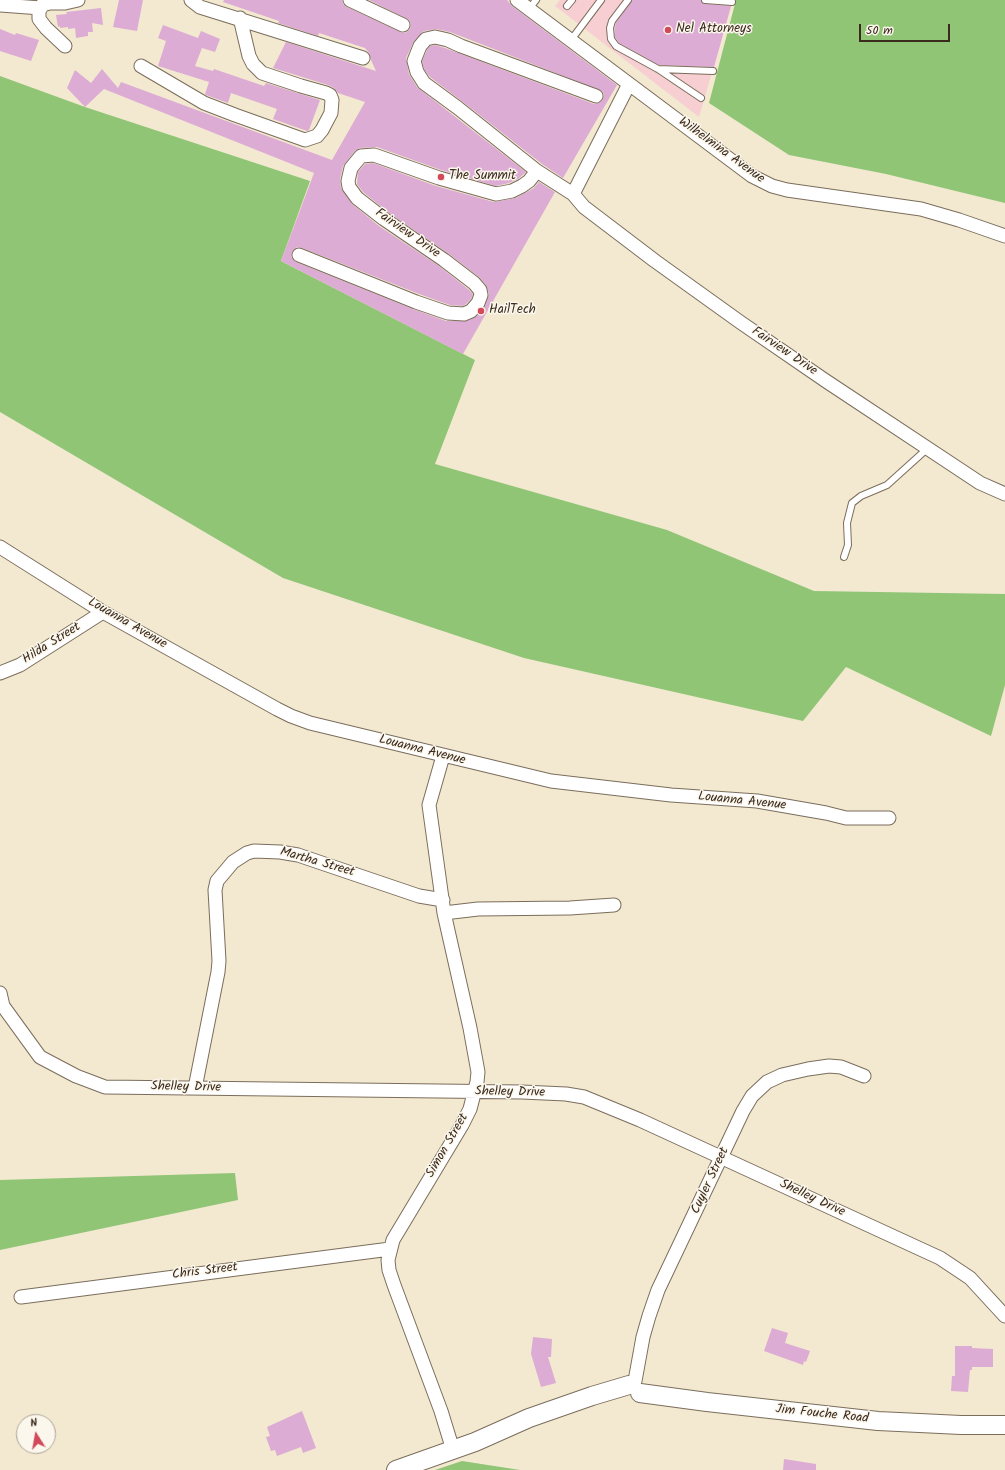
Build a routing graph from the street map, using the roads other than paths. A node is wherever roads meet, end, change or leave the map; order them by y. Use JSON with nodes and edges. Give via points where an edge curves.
{"nodes":[{"id":1,"x":78,"y":0,"type":"edge"},
{"id":2,"x":190,"y":0,"type":"edge"},
{"id":3,"x":350,"y":0,"type":"edge"},
{"id":4,"x":517,"y":0,"type":"edge"},
{"id":5,"x":572,"y":0,"type":"edge"},
{"id":6,"x":601,"y":0,"type":"edge"},
{"id":7,"x":628,"y":0,"type":"edge"},
{"id":8,"x":705,"y":0,"type":"edge"},
{"id":9,"x":732,"y":2,"type":"dead end"},
{"id":10,"x":0,"y":4,"type":"edge"},
{"id":11,"x":533,"y":4,"type":"edge"},
{"id":12,"x":568,"y":6,"type":"dead end"},
{"id":13,"x":41,"y":8,"type":"junction"},
{"id":14,"x":240,"y":18,"type":"junction"},
{"id":15,"x":403,"y":24,"type":"dead end"},
{"id":16,"x":571,"y":40,"type":"junction"},
{"id":17,"x":65,"y":46,"type":"dead end"},
{"id":18,"x":363,"y":58,"type":"dead end"},
{"id":19,"x":141,"y":66,"type":"dead end"},
{"id":20,"x":658,"y":69,"type":"junction"},
{"id":21,"x":713,"y":71,"type":"dead end"},
{"id":22,"x":629,"y":84,"type":"junction"},
{"id":23,"x":596,"y":96,"type":"dead end"},
{"id":24,"x":701,"y":98,"type":"dead end"},
{"id":25,"x":536,"y":171,"type":"junction"},
{"id":26,"x":573,"y":194,"type":"junction"},
{"id":27,"x":1005,"y":236,"type":"edge"},
{"id":28,"x":300,"y":255,"type":"dead end"},
{"id":29,"x":928,"y":448,"type":"junction"},
{"id":30,"x":1005,"y":494,"type":"edge"},
{"id":31,"x":0,"y":547,"type":"edge"},
{"id":32,"x":844,"y":557,"type":"dead end"},
{"id":33,"x":103,"y":612,"type":"junction"},
{"id":34,"x":0,"y":673,"type":"edge"},
{"id":35,"x":443,"y":756,"type":"junction"},
{"id":36,"x":889,"y":818,"type":"dead end"},
{"id":37,"x":614,"y":905,"type":"dead end"},
{"id":38,"x":444,"y":907,"type":"junction"},
{"id":39,"x":0,"y":993,"type":"edge"},
{"id":40,"x":864,"y":1076,"type":"dead end"},
{"id":41,"x":195,"y":1088,"type":"junction"},
{"id":42,"x":474,"y":1092,"type":"junction"},
{"id":43,"x":722,"y":1158,"type":"junction"},
{"id":44,"x":390,"y":1249,"type":"junction"},
{"id":45,"x":21,"y":1297,"type":"dead end"},
{"id":46,"x":1005,"y":1316,"type":"edge"},
{"id":47,"x":635,"y":1388,"type":"junction"},
{"id":48,"x":672,"y":1392,"type":"junction"},
{"id":49,"x":1005,"y":1416,"type":"edge"},
{"id":50,"x":1005,"y":1425,"type":"edge"},
{"id":51,"x":454,"y":1450,"type":"junction"},
{"id":52,"x":396,"y":1470,"type":"edge"}],
"edges":[{"from":1,"to":13,"type":"street","via":[[50,3],[42,5]]},
{"from":2,"to":14,"type":"street","via":[[200,7]]},
{"from":3,"to":15,"type":"street"},
{"from":4,"to":11,"type":"street","name":"Wilhelmina Avenue"},
{"from":5,"to":12,"type":"lane"},
{"from":6,"to":16,"type":"lane"},
{"from":7,"to":20,"type":"lane","via":[[612,21],[611,38],[616,46]]},
{"from":8,"to":9,"type":"lane"},
{"from":10,"to":13,"type":"street"},
{"from":11,"to":16,"type":"street","name":"Wilhelmina Avenue"},
{"from":13,"to":17,"type":"street","via":[[39,19]]},
{"from":14,"to":18,"type":"street"},
{"from":14,"to":19,"type":"street","via":[[249,56],[262,73],[330,95],[331,113],[317,136],[305,140],[204,103]]},
{"from":16,"to":22,"type":"street","name":"Wilhelmina Avenue"},
{"from":20,"to":21,"type":"lane"},
{"from":20,"to":24,"type":"lane"},
{"from":22,"to":26,"type":"street"},
{"from":22,"to":27,"type":"street","name":"Wilhelmina Avenue","via":[[752,176],[772,186],[922,209]]},
{"from":23,"to":25,"type":"street","name":"Fairview Drive","via":[[448,40],[435,37],[426,40],[420,46],[414,61],[424,84]]},
{"from":25,"to":26,"type":"street","name":"Fairview Drive"},
{"from":25,"to":28,"type":"street","name":"Fairview Drive","via":[[522,186],[496,194],[439,178],[374,155],[361,156],[351,168],[348,181],[357,198],[444,260],[480,290],[478,303],[464,314],[448,313],[416,302]]},
{"from":26,"to":29,"type":"street","name":"Fairview Drive","via":[[584,207],[661,266]]},
{"from":29,"to":30,"type":"street","name":"Fairview Drive","via":[[980,483]]},
{"from":29,"to":32,"type":"lane","via":[[886,486],[861,496],[852,503],[847,523],[848,545]]},
{"from":31,"to":33,"type":"street","name":"Louanna Avenue"},
{"from":33,"to":34,"type":"street","name":"Hilda Street","via":[[20,665]]},
{"from":33,"to":35,"type":"street","name":"Louanna Avenue","via":[[291,716],[317,725]]},
{"from":35,"to":36,"type":"street","name":"Louanna Avenue","via":[[551,781],[671,795],[757,801],[846,818]]},
{"from":35,"to":38,"type":"street","name":"Simon Street","via":[[429,805]]},
{"from":37,"to":38,"type":"street","name":"Martha Street","via":[[570,908]]},
{"from":38,"to":41,"type":"street","name":"Martha Street","via":[[298,855],[254,851],[233,862],[217,881],[215,890],[218,972]]},
{"from":38,"to":42,"type":"street","name":"Simon Street","via":[[478,1072]]},
{"from":39,"to":41,"type":"street","name":"Shelley Drive","via":[[3,1006],[17,1026],[40,1057],[50,1064],[105,1087]]},
{"from":40,"to":43,"type":"street","name":"Cuyler Street","via":[[841,1067],[829,1066],[782,1075],[767,1082],[752,1096],[743,1111]]},
{"from":41,"to":42,"type":"street","name":"Shelley Drive"},
{"from":42,"to":43,"type":"street","name":"Shelley Drive","via":[[522,1092],[584,1097]]},
{"from":42,"to":44,"type":"street","name":"Simon Street","via":[[470,1109],[462,1125],[399,1229]]},
{"from":43,"to":46,"type":"street","name":"Shelley Drive","via":[[940,1258],[970,1278]]},
{"from":43,"to":47,"type":"street","name":"Cuyler Street","via":[[658,1290],[643,1337]]},
{"from":44,"to":45,"type":"street","name":"Chris Street"},
{"from":44,"to":51,"type":"street","name":"Simon Street","via":[[389,1270]]},
{"from":47,"to":48,"type":"street","name":"Jim Fouche Road"},
{"from":47,"to":51,"type":"street","name":"Jim Fouche Road","via":[[558,1413],[496,1438]]},
{"from":48,"to":49,"type":"street","name":"Jim Fouche Road","via":[[872,1414],[954,1418]]},
{"from":48,"to":50,"type":"street","name":"Jim Fouche Road","via":[[707,1402],[878,1421]]},
{"from":51,"to":52,"type":"street","name":"Jim Fouche Road"}]}
